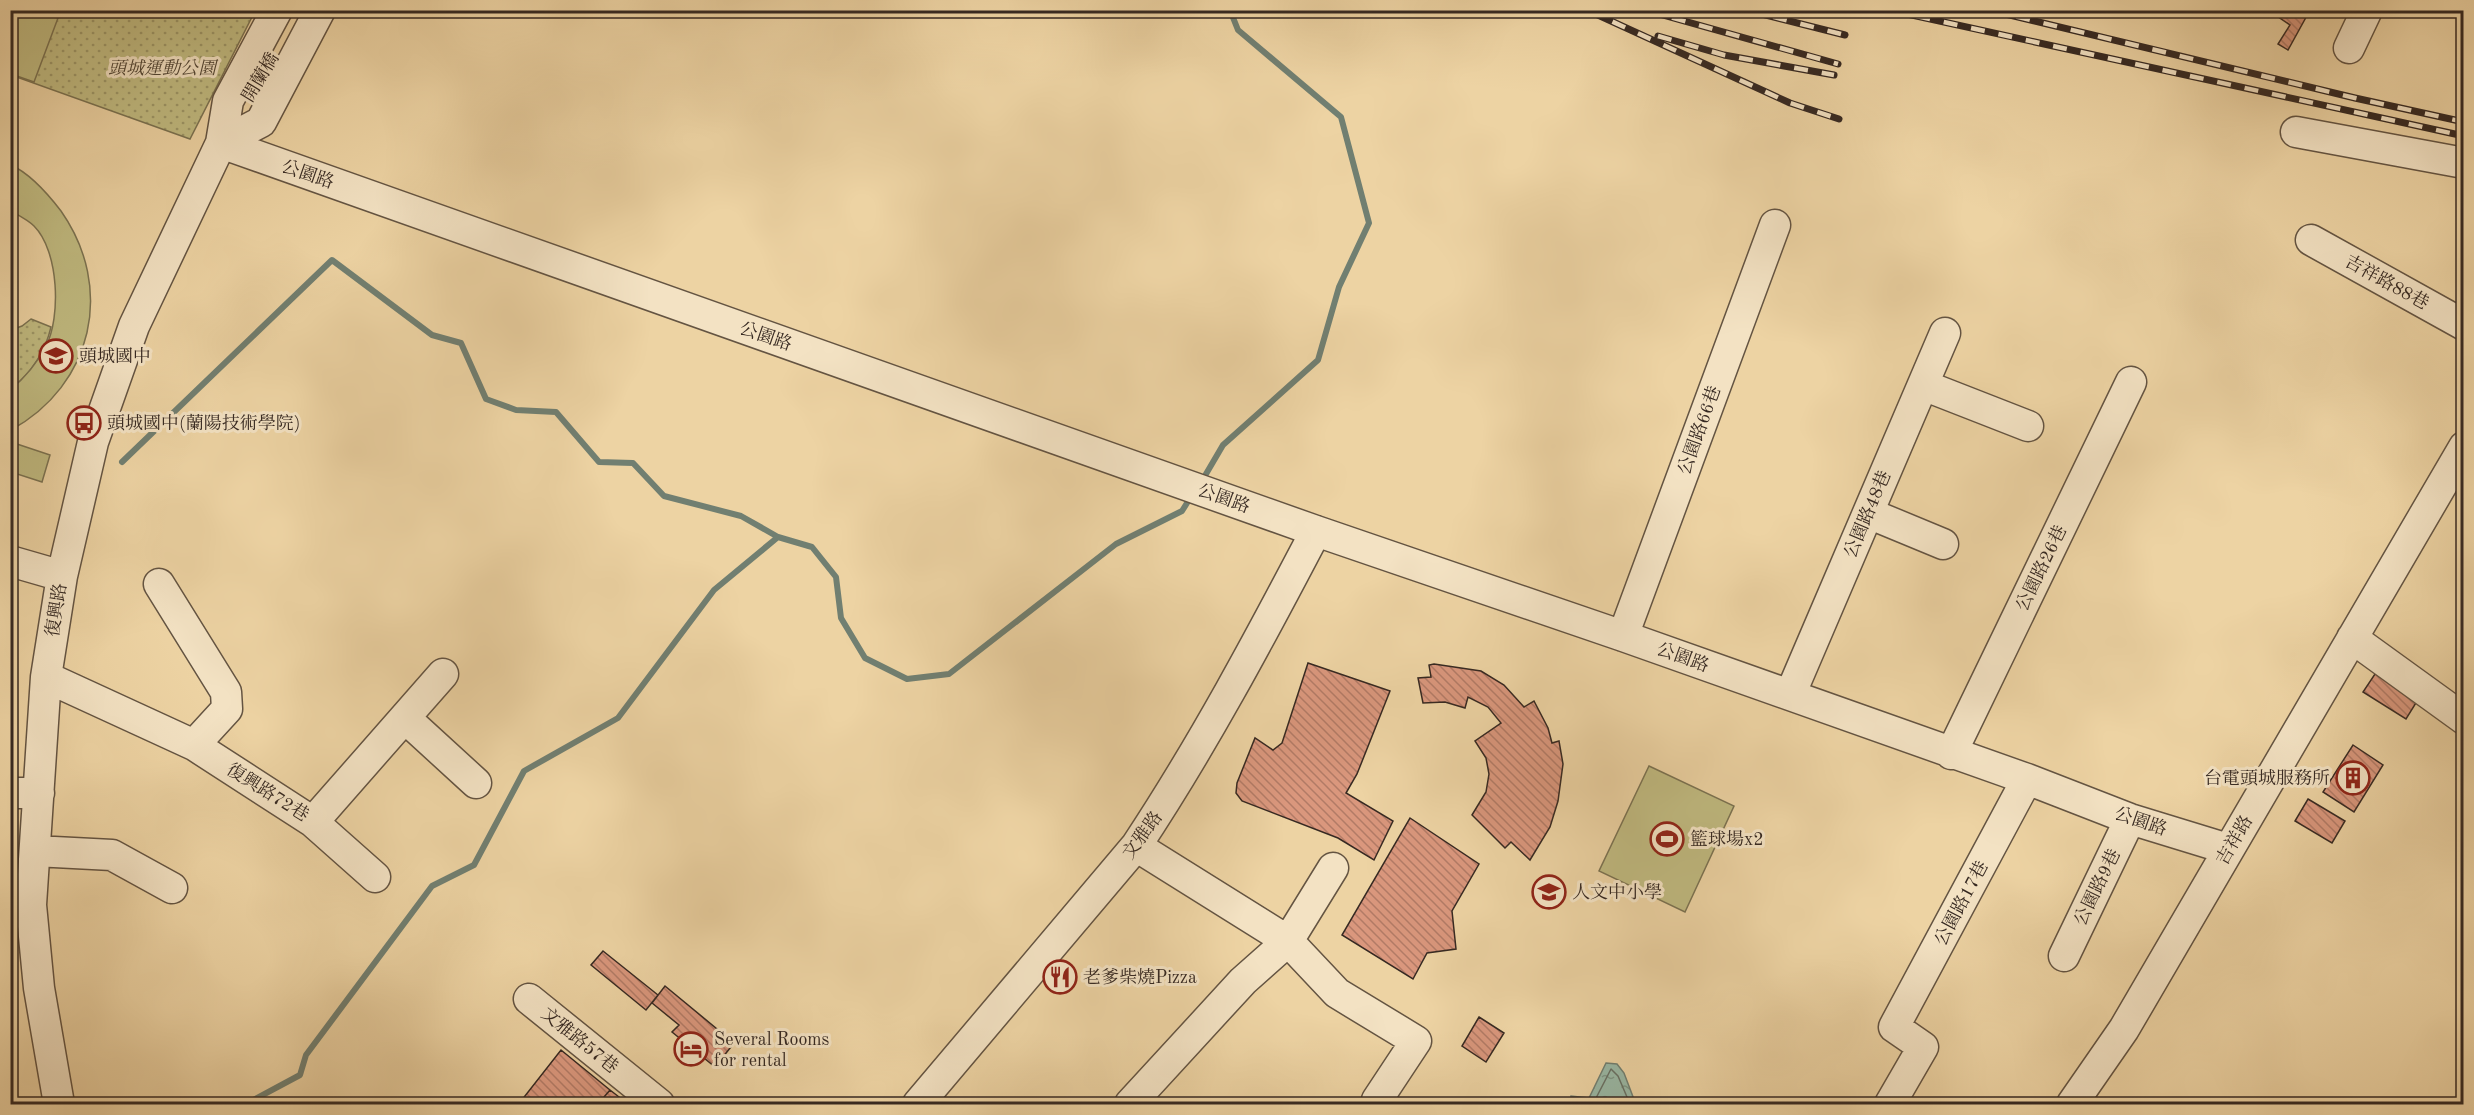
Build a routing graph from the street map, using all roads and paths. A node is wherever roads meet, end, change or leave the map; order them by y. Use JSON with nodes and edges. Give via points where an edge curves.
{"nodes":[{"id":1,"x":277,"y":10,"type":"edge"},
{"id":2,"x":298,"y":10,"type":"edge"},
{"id":3,"x":320,"y":10,"type":"edge"},
{"id":4,"x":2367,"y":10,"type":"edge"},
{"id":5,"x":2349,"y":48,"type":"dead end"},
{"id":6,"x":2296,"y":132,"type":"dead end"},
{"id":7,"x":220,"y":143,"type":"junction"},
{"id":8,"x":2463,"y":162,"type":"edge"},
{"id":9,"x":1775,"y":225,"type":"dead end"},
{"id":10,"x":2311,"y":240,"type":"dead end"},
{"id":11,"x":2463,"y":325,"type":"edge"},
{"id":12,"x":1945,"y":333,"type":"dead end"},
{"id":13,"x":2131,"y":382,"type":"dead end"},
{"id":14,"x":1923,"y":385,"type":"junction"},
{"id":15,"x":2028,"y":426,"type":"dead end"},
{"id":16,"x":2463,"y":447,"type":"edge"},
{"id":17,"x":1868,"y":513,"type":"junction"},
{"id":18,"x":1316,"y":531,"type":"junction"},
{"id":19,"x":1943,"y":544,"type":"dead end"},
{"id":20,"x":10,"y":561,"type":"edge"},
{"id":21,"x":62,"y":576,"type":"junction"},
{"id":22,"x":159,"y":584,"type":"dead end"},
{"id":23,"x":1623,"y":636,"type":"junction"},
{"id":24,"x":2352,"y":638,"type":"junction"},
{"id":25,"x":443,"y":674,"type":"dead end"},
{"id":26,"x":46,"y":677,"type":"junction"},
{"id":27,"x":1790,"y":695,"type":"junction"},
{"id":28,"x":405,"y":718,"type":"junction"},
{"id":29,"x":2463,"y":719,"type":"edge"},
{"id":30,"x":194,"y":745,"type":"junction"},
{"id":31,"x":1951,"y":754,"type":"junction"},
{"id":32,"x":2027,"y":779,"type":"junction"},
{"id":33,"x":476,"y":783,"type":"dead end"},
{"id":34,"x":25,"y":793,"type":"edge"},
{"id":35,"x":2130,"y":819,"type":"junction"},
{"id":36,"x":313,"y":822,"type":"junction"},
{"id":37,"x":1136,"y":846,"type":"junction"},
{"id":38,"x":2228,"y":849,"type":"junction"},
{"id":39,"x":35,"y":851,"type":"junction"},
{"id":40,"x":1332,"y":868,"type":"dead end"},
{"id":41,"x":375,"y":877,"type":"dead end"},
{"id":42,"x":172,"y":888,"type":"dead end"},
{"id":43,"x":21,"y":905,"type":"edge"},
{"id":44,"x":1288,"y":941,"type":"junction"},
{"id":45,"x":2064,"y":956,"type":"dead end"},
{"id":46,"x":529,"y":999,"type":"dead end"},
{"id":47,"x":59,"y":1104,"type":"edge"},
{"id":48,"x":659,"y":1104,"type":"edge"},
{"id":49,"x":918,"y":1104,"type":"edge"},
{"id":50,"x":1130,"y":1104,"type":"edge"},
{"id":51,"x":1376,"y":1104,"type":"edge"},
{"id":52,"x":1890,"y":1104,"type":"edge"},
{"id":53,"x":2072,"y":1104,"type":"edge"}],
"edges":[{"from":1,"to":7,"type":"street","name":"復興路","via":[[228,101]]},
{"from":2,"to":7,"type":"street","name":"開蘭橋"},
{"from":3,"to":7,"type":"street","via":[[261,122]]},
{"from":4,"to":5,"type":"street"},
{"from":6,"to":8,"type":"street"},
{"from":7,"to":18,"type":"street","name":"公園路"},
{"from":7,"to":21,"type":"street","name":"復興路","via":[[134,326],[93,442]]},
{"from":9,"to":23,"type":"street","name":"公園路66巷"},
{"from":10,"to":11,"type":"street","name":"吉祥路88巷"},
{"from":12,"to":14,"type":"street","name":"公園路48巷"},
{"from":13,"to":31,"type":"street","name":"公園路26巷"},
{"from":14,"to":15,"type":"street"},
{"from":14,"to":17,"type":"street","name":"公園路48巷"},
{"from":16,"to":24,"type":"street","name":"吉祥路"},
{"from":17,"to":19,"type":"street"},
{"from":17,"to":27,"type":"street","name":"公園路48巷"},
{"from":18,"to":23,"type":"street","name":"公園路"},
{"from":18,"to":37,"type":"street","name":"文雅路","via":[[1262,635]]},
{"from":20,"to":21,"type":"street"},
{"from":21,"to":26,"type":"street","name":"復興路"},
{"from":22,"to":30,"type":"street","via":[[226,692],[227,709]]},
{"from":23,"to":27,"type":"street","name":"公園路"},
{"from":24,"to":29,"type":"street"},
{"from":24,"to":38,"type":"street","name":"吉祥路"},
{"from":25,"to":28,"type":"street","name":"復興路72巷"},
{"from":26,"to":30,"type":"street","name":"復興路72巷"},
{"from":26,"to":34,"type":"street","name":"復興路"},
{"from":27,"to":31,"type":"street","name":"公園路"},
{"from":28,"to":33,"type":"street"},
{"from":28,"to":36,"type":"street","name":"復興路72巷"},
{"from":30,"to":36,"type":"street","name":"復興路72巷"},
{"from":31,"to":32,"type":"street","name":"公園路"},
{"from":32,"to":35,"type":"street","name":"公園路"},
{"from":32,"to":52,"type":"street","name":"公園路17巷","via":[[1894,1027],[1923,1047]]},
{"from":34,"to":39,"type":"street","name":"復興路"},
{"from":35,"to":38,"type":"street","name":"公園路"},
{"from":35,"to":45,"type":"street","name":"公園路9巷"},
{"from":36,"to":41,"type":"street"},
{"from":37,"to":44,"type":"street"},
{"from":37,"to":49,"type":"street","name":"文雅路"},
{"from":38,"to":53,"type":"street","name":"吉祥路","via":[[2124,1029]]},
{"from":39,"to":42,"type":"street","via":[[112,855]]},
{"from":39,"to":43,"type":"street","name":"復興路"},
{"from":40,"to":44,"type":"street"},
{"from":43,"to":47,"type":"street","name":"復興路"},
{"from":44,"to":50,"type":"street","via":[[1243,981]]},
{"from":44,"to":51,"type":"street","via":[[1337,993],[1416,1041]]},
{"from":46,"to":48,"type":"street","name":"文雅路57巷"}]}
